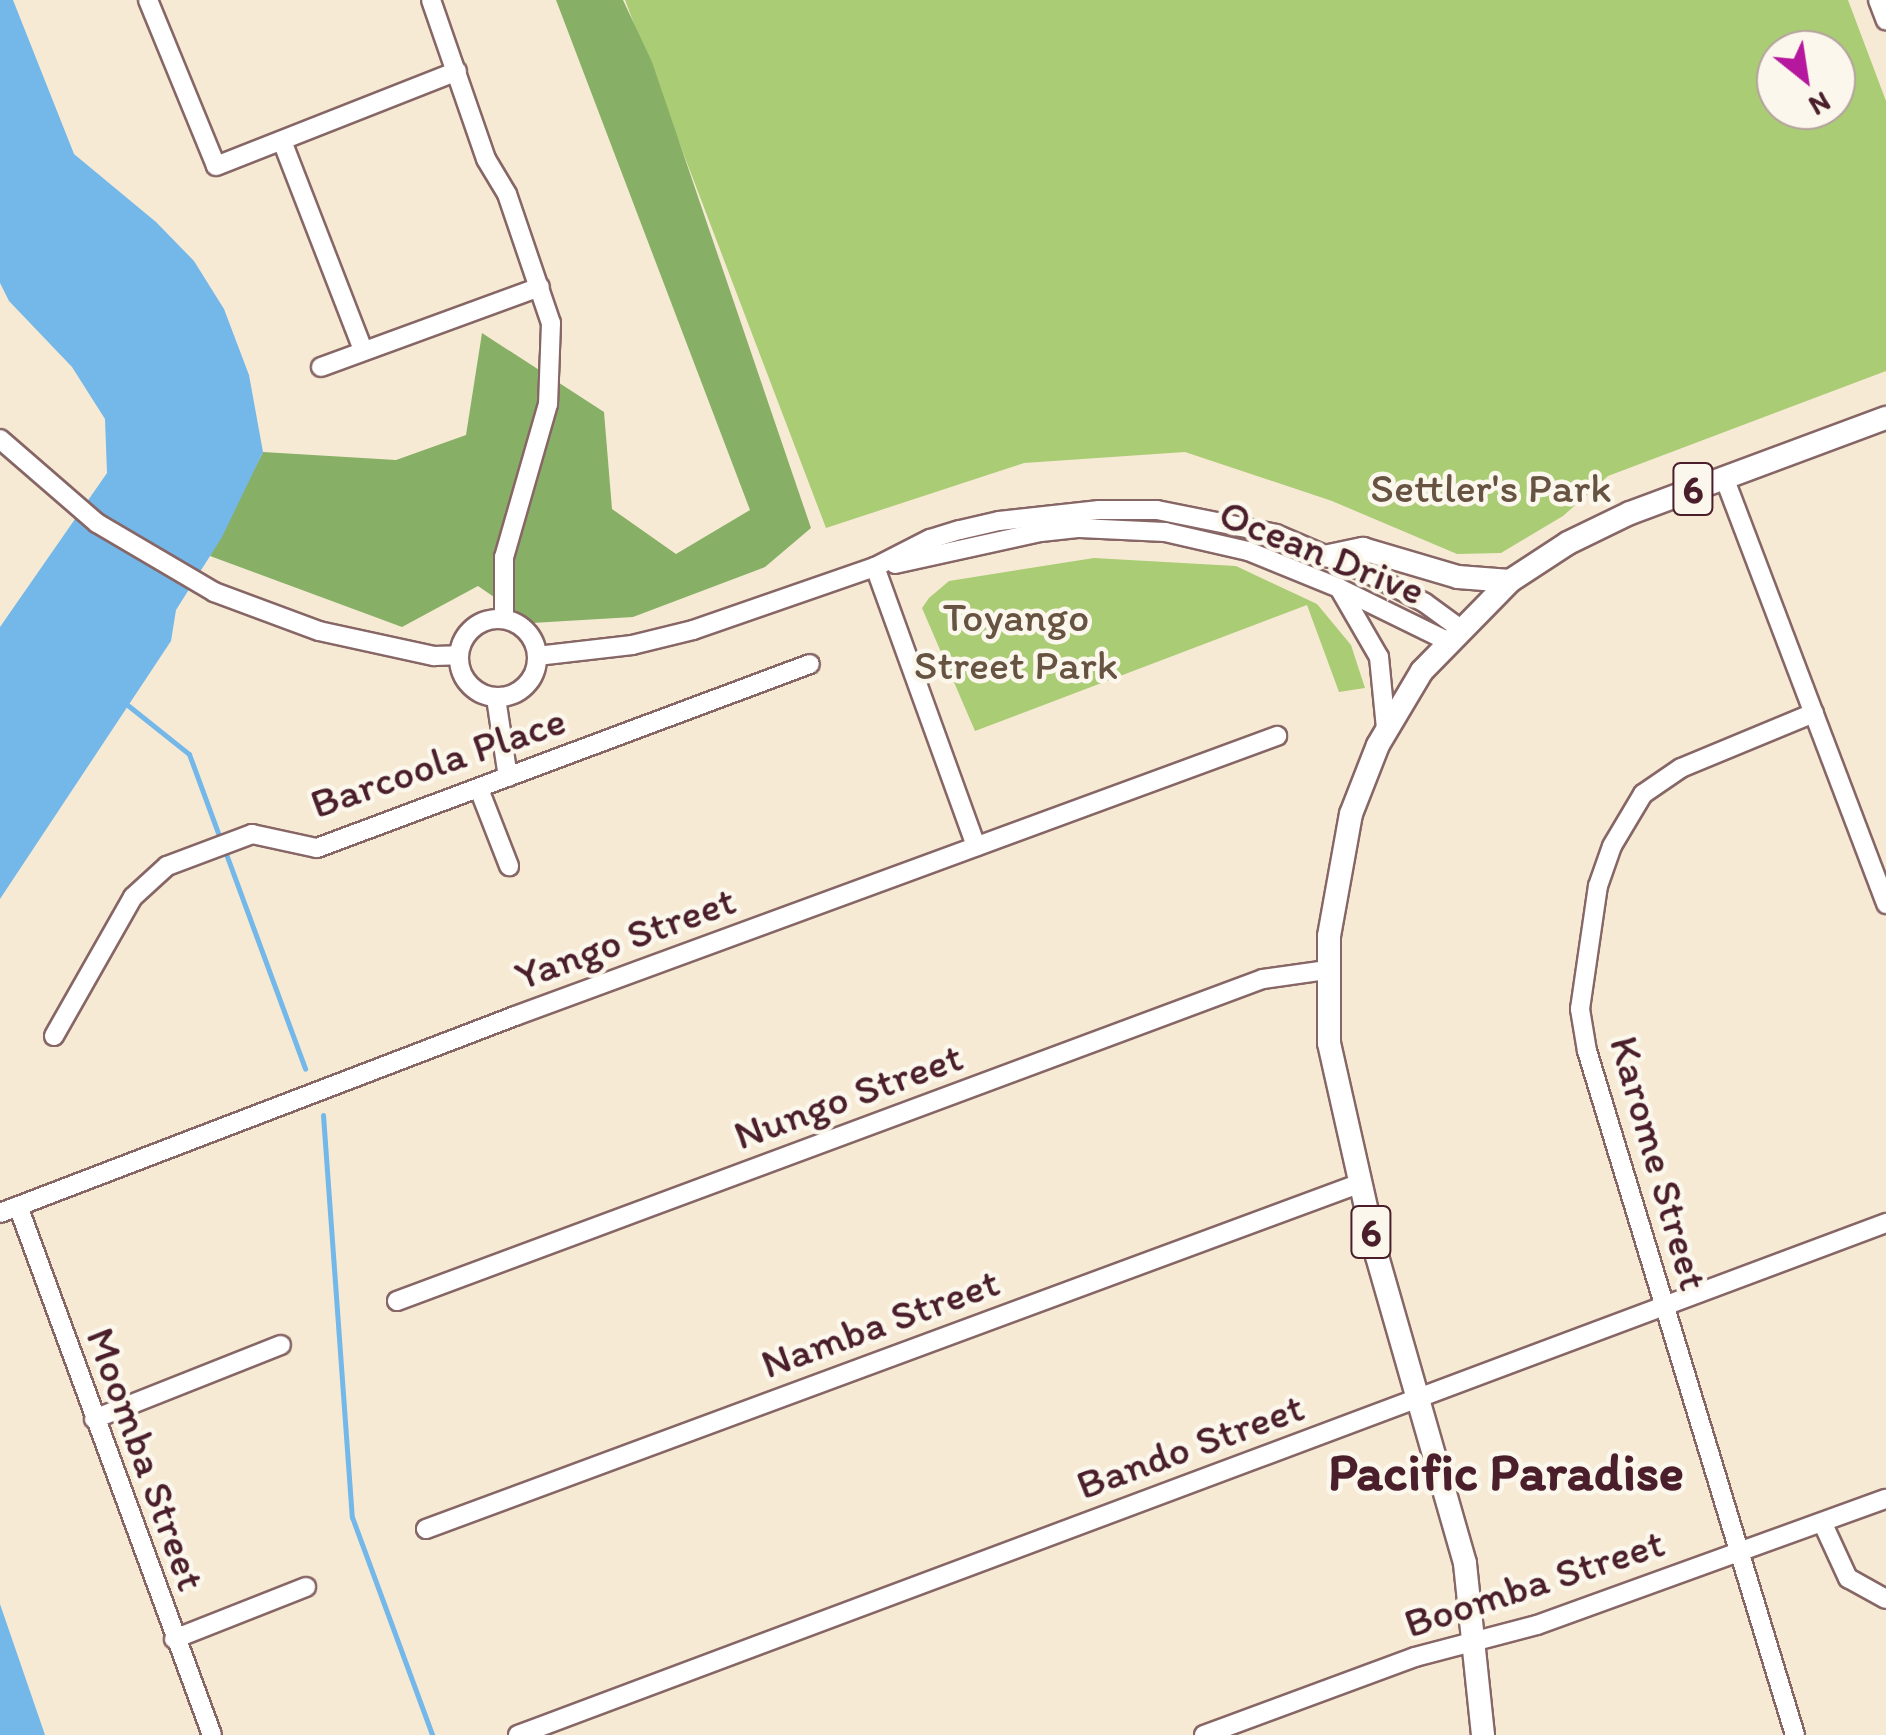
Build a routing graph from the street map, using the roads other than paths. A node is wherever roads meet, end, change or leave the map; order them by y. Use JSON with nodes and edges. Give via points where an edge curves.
{"nodes":[{"id":1,"x":148,"y":0,"type":"edge"},
{"id":2,"x":431,"y":0,"type":"edge"},
{"id":3,"x":1878,"y":0,"type":"edge"},
{"id":4,"x":1886,"y":21,"type":"edge"},
{"id":5,"x":458,"y":71,"type":"junction"},
{"id":6,"x":282,"y":141,"type":"junction"},
{"id":7,"x":540,"y":287,"type":"junction"},
{"id":8,"x":363,"y":350,"type":"junction"},
{"id":9,"x":322,"y":368,"type":"dead end"},
{"id":10,"x":1886,"y":418,"type":"edge"},
{"id":11,"x":0,"y":439,"type":"edge"},
{"id":12,"x":1724,"y":478,"type":"junction"},
{"id":13,"x":1328,"y":556,"type":"junction"},
{"id":14,"x":875,"y":567,"type":"junction"},
{"id":15,"x":1510,"y":581,"type":"junction"},
{"id":16,"x":1339,"y":588,"type":"junction"},
{"id":17,"x":504,"y":619,"type":"junction"},
{"id":18,"x":1453,"y":634,"type":"junction"},
{"id":19,"x":458,"y":655,"type":"junction"},
{"id":20,"x":537,"y":656,"type":"junction"},
{"id":21,"x":810,"y":664,"type":"dead end"},
{"id":22,"x":496,"y":698,"type":"junction"},
{"id":23,"x":1814,"y":713,"type":"junction"},
{"id":24,"x":1386,"y":729,"type":"junction"},
{"id":25,"x":1277,"y":736,"type":"dead end"},
{"id":26,"x":508,"y":776,"type":"junction"},
{"id":27,"x":479,"y":789,"type":"junction"},
{"id":28,"x":976,"y":846,"type":"junction"},
{"id":29,"x":509,"y":866,"type":"dead end"},
{"id":30,"x":1886,"y":904,"type":"edge"},
{"id":31,"x":1326,"y":970,"type":"junction"},
{"id":32,"x":54,"y":1036,"type":"dead end"},
{"id":33,"x":1358,"y":1184,"type":"junction"},
{"id":34,"x":9,"y":1210,"type":"edge"},
{"id":35,"x":1886,"y":1224,"type":"edge"},
{"id":36,"x":396,"y":1301,"type":"dead end"},
{"id":37,"x":1665,"y":1307,"type":"junction"},
{"id":38,"x":281,"y":1346,"type":"dead end"},
{"id":39,"x":1420,"y":1400,"type":"junction"},
{"id":40,"x":94,"y":1419,"type":"junction"},
{"id":41,"x":1886,"y":1500,"type":"edge"},
{"id":42,"x":1823,"y":1524,"type":"junction"},
{"id":43,"x":426,"y":1529,"type":"dead end"},
{"id":44,"x":1738,"y":1552,"type":"junction"},
{"id":45,"x":306,"y":1587,"type":"dead end"},
{"id":46,"x":1886,"y":1600,"type":"edge"},
{"id":47,"x":174,"y":1638,"type":"junction"},
{"id":48,"x":1476,"y":1641,"type":"junction"},
{"id":49,"x":212,"y":1735,"type":"edge"},
{"id":50,"x":518,"y":1735,"type":"edge"},
{"id":51,"x":1204,"y":1735,"type":"edge"},
{"id":52,"x":1482,"y":1735,"type":"edge"},
{"id":53,"x":1794,"y":1735,"type":"edge"}],
"edges":[{"from":1,"to":6,"type":"street","via":[[216,166]]},
{"from":2,"to":5,"type":"street"},
{"from":3,"to":4,"type":"street"},
{"from":5,"to":6,"type":"street"},
{"from":5,"to":7,"type":"street","via":[[486,159],[507,194]]},
{"from":6,"to":8,"type":"street"},
{"from":7,"to":8,"type":"street"},
{"from":7,"to":17,"type":"street","via":[[551,323],[548,404],[504,558]]},
{"from":8,"to":9,"type":"street"},
{"from":10,"to":12,"type":"main road","number":"6"},
{"from":11,"to":19,"type":"street","via":[[62,496],[214,592],[319,631],[434,656]]},
{"from":12,"to":15,"type":"main road","number":"6","via":[[1603,526]]},
{"from":12,"to":23,"type":"street"},
{"from":13,"to":14,"type":"street","name":"Ocean Drive","via":[[1208,517],[1099,510],[960,530]]},
{"from":13,"to":15,"type":"main road","via":[[1363,549],[1458,578]]},
{"from":13,"to":18,"type":"street","name":"Ocean Drive","via":[[1425,603]]},
{"from":14,"to":16,"type":"street","name":"Ocean Drive","via":[[1003,537],[1127,528],[1248,552]]},
{"from":14,"to":20,"type":"street","name":"Ocean Drive","via":[[693,630]]},
{"from":14,"to":28,"type":"street"},
{"from":15,"to":18,"type":"main road","number":"6"},
{"from":16,"to":18,"type":"street","name":"Ocean Drive"},
{"from":16,"to":24,"type":"street","via":[[1378,657]]},
{"from":17,"to":19,"type":"street","via":[[478,624]]},
{"from":17,"to":20,"type":"street","via":[[527,632]]},
{"from":18,"to":24,"type":"main road","number":"6"},
{"from":19,"to":22,"type":"street","via":[[464,679]]},
{"from":20,"to":22,"type":"street","via":[[530,681]]},
{"from":21,"to":26,"type":"street","name":"Barcoola Place"},
{"from":22,"to":26,"type":"street"},
{"from":23,"to":30,"type":"street"},
{"from":23,"to":37,"type":"street","name":"Karome Street","via":[[1680,768],[1643,794],[1598,886],[1580,1009]]},
{"from":24,"to":31,"type":"main road","number":"6","via":[[1346,832]]},
{"from":25,"to":28,"type":"street","name":"Yango Street"},
{"from":26,"to":27,"type":"street","name":"Barcoola Place"},
{"from":27,"to":29,"type":"street"},
{"from":27,"to":32,"type":"street","name":"Barcoola Place","via":[[317,848],[252,834],[167,866],[133,897]]},
{"from":28,"to":34,"type":"street","name":"Yango Street"},
{"from":31,"to":33,"type":"main road","number":"6","via":[[1328,1044]]},
{"from":31,"to":36,"type":"street","name":"Nungo Street","via":[[1263,979]]},
{"from":33,"to":39,"type":"main road","number":"6"},
{"from":33,"to":43,"type":"street","name":"Namba Street"},
{"from":34,"to":40,"type":"street","name":"Moomba Street"},
{"from":35,"to":37,"type":"street","name":"Bando Street"},
{"from":37,"to":39,"type":"street","name":"Bando Street"},
{"from":37,"to":44,"type":"street","name":"Karome Street"},
{"from":38,"to":40,"type":"street"},
{"from":39,"to":48,"type":"main road","number":"6","via":[[1455,1522]]},
{"from":39,"to":50,"type":"street","name":"Bando Street"},
{"from":40,"to":47,"type":"street","name":"Moomba Street"},
{"from":41,"to":42,"type":"street","name":"Boomba Street"},
{"from":42,"to":44,"type":"street","name":"Boomba Street"},
{"from":42,"to":46,"type":"street","via":[[1848,1578]]},
{"from":44,"to":48,"type":"street","name":"Boomba Street"},
{"from":44,"to":53,"type":"street","name":"Karome Street"},
{"from":45,"to":47,"type":"street"},
{"from":47,"to":49,"type":"street","name":"Moomba Street"},
{"from":48,"to":51,"type":"street","name":"Boomba Street"},
{"from":48,"to":52,"type":"main road","number":"6"}]}
